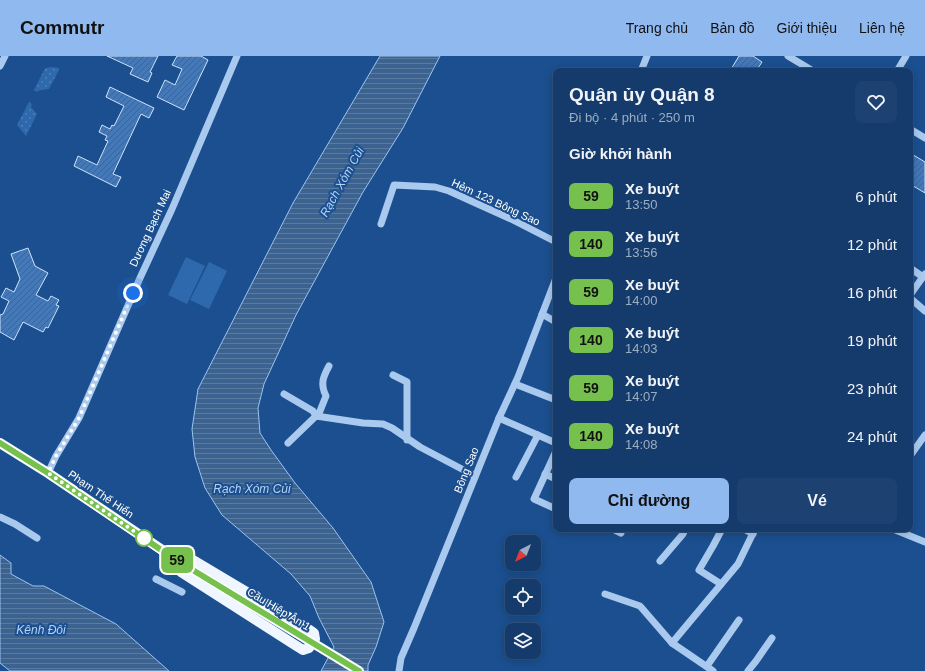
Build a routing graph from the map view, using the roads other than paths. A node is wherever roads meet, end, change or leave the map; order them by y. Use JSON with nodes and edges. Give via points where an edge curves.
{"nodes":[{"id":1,"x":5,"y":56,"type":"edge"},
{"id":2,"x":237,"y":56,"type":"edge"},
{"id":3,"x":647,"y":56,"type":"edge"},
{"id":4,"x":788,"y":56,"type":"edge"},
{"id":5,"x":906,"y":56,"type":"edge"},
{"id":6,"x":0,"y":66,"type":"edge"},
{"id":7,"x":642,"y":68,"type":"edge"},
{"id":8,"x":808,"y":68,"type":"edge"},
{"id":9,"x":899,"y":68,"type":"edge"},
{"id":10,"x":913,"y":131,"type":"edge"},
{"id":11,"x":925,"y":138,"type":"edge"},
{"id":12,"x":381,"y":224,"type":"dead end"},
{"id":13,"x":553,"y":240,"type":"edge"},
{"id":14,"x":913,"y":270,"type":"edge"},
{"id":15,"x":924,"y":275,"type":"edge"},
{"id":16,"x":553,"y":286,"type":"edge"},
{"id":17,"x":913,"y":291,"type":"edge"},
{"id":18,"x":913,"y":301,"type":"edge"},
{"id":19,"x":925,"y":311,"type":"edge"},
{"id":20,"x":542,"y":314,"type":"junction"},
{"id":21,"x":553,"y":320,"type":"edge"},
{"id":22,"x":329,"y":366,"type":"dead end"},
{"id":23,"x":393,"y":375,"type":"dead end"},
{"id":24,"x":515,"y":384,"type":"junction"},
{"id":25,"x":284,"y":394,"type":"dead end"},
{"id":26,"x":553,"y":399,"type":"edge"},
{"id":27,"x":317,"y":416,"type":"junction"},
{"id":28,"x":498,"y":418,"type":"junction"},
{"id":29,"x":538,"y":435,"type":"junction"},
{"id":30,"x":925,"y":435,"type":"edge"},
{"id":31,"x":407,"y":440,"type":"junction"},
{"id":32,"x":553,"y":442,"type":"edge"},
{"id":33,"x":0,"y":443,"type":"edge"},
{"id":34,"x":288,"y":443,"type":"dead end"},
{"id":35,"x":913,"y":452,"type":"edge"},
{"id":36,"x":553,"y":457,"type":"edge"},
{"id":37,"x":48,"y":473,"type":"junction"},
{"id":38,"x":545,"y":474,"type":"junction"},
{"id":39,"x":475,"y":476,"type":"junction"},
{"id":40,"x":516,"y":477,"type":"dead end"},
{"id":41,"x":553,"y":478,"type":"edge"},
{"id":42,"x":553,"y":508,"type":"edge"},
{"id":43,"x":0,"y":517,"type":"edge"},
{"id":44,"x":684,"y":532,"type":"edge"},
{"id":45,"x":720,"y":532,"type":"edge"},
{"id":46,"x":754,"y":532,"type":"edge"},
{"id":47,"x":900,"y":532,"type":"edge"},
{"id":48,"x":37,"y":538,"type":"dead end"},
{"id":49,"x":925,"y":542,"type":"edge"},
{"id":50,"x":173,"y":558,"type":"junction"},
{"id":51,"x":660,"y":561,"type":"dead end"},
{"id":52,"x":188,"y":567,"type":"joint"},
{"id":53,"x":156,"y":579,"type":"dead end"},
{"id":54,"x":721,"y":584,"type":"junction"},
{"id":55,"x":182,"y":592,"type":"dead end"},
{"id":56,"x":605,"y":594,"type":"dead end"},
{"id":57,"x":739,"y":620,"type":"dead end"},
{"id":58,"x":772,"y":638,"type":"dead end"},
{"id":59,"x":672,"y":643,"type":"junction"},
{"id":60,"x":707,"y":666,"type":"junction"},
{"id":61,"x":359,"y":671,"type":"edge"},
{"id":62,"x":399,"y":671,"type":"edge"},
{"id":63,"x":713,"y":671,"type":"edge"},
{"id":64,"x":748,"y":671,"type":"edge"}],
"edges":[{"from":1,"to":6,"type":"street"},
{"from":2,"to":37,"type":"street","name":"Dương Bạch Mai","via":[[79,418]]},
{"from":3,"to":7,"type":"street"},
{"from":4,"to":8,"type":"street"},
{"from":5,"to":9,"type":"street"},
{"from":10,"to":11,"type":"street"},
{"from":12,"to":13,"type":"street","name":"Hẻm 123 Bông Sao","via":[[394,185],[435,187],[511,219]]},
{"from":14,"to":15,"type":"street"},
{"from":15,"to":17,"type":"street"},
{"from":16,"to":20,"type":"street","name":"Bông Sao"},
{"from":18,"to":19,"type":"street"},
{"from":20,"to":21,"type":"street"},
{"from":20,"to":24,"type":"street","name":"Bông Sao"},
{"from":22,"to":27,"type":"street","via":[[322,385],[326,396]]},
{"from":23,"to":31,"type":"street","via":[[406,382]]},
{"from":24,"to":26,"type":"street"},
{"from":24,"to":28,"type":"street","name":"Bông Sao"},
{"from":25,"to":27,"type":"street"},
{"from":27,"to":31,"type":"street","via":[[383,424]]},
{"from":27,"to":34,"type":"street"},
{"from":28,"to":29,"type":"street"},
{"from":28,"to":39,"type":"street","name":"Bông Sao"},
{"from":29,"to":32,"type":"street"},
{"from":29,"to":40,"type":"street"},
{"from":30,"to":35,"type":"street"},
{"from":31,"to":39,"type":"street"},
{"from":33,"to":37,"type":"main road","name":"Phạm Thế Hiển"},
{"from":36,"to":38,"type":"street"},
{"from":37,"to":50,"type":"main road","name":"Phạm Thế Hiển"},
{"from":38,"to":41,"type":"street"},
{"from":38,"to":42,"type":"street","via":[[534,498]]},
{"from":39,"to":62,"type":"street","name":"Bông Sao","via":[[401,658]]},
{"from":43,"to":48,"type":"street"},
{"from":44,"to":51,"type":"street"},
{"from":45,"to":54,"type":"street","via":[[698,570]]},
{"from":46,"to":54,"type":"street","via":[[738,564]]},
{"from":47,"to":49,"type":"street"},
{"from":50,"to":50,"type":"main road","via":[[181,572],[303,650],[309,648],[315,639],[314,633],[307,628],[188,557]]},
{"from":50,"to":52,"type":"main road","name":"Phạm Thế Hiển"},
{"from":52,"to":61,"type":"main road","name":"Cầu Hiệp Ân 1","bridge":true},
{"from":53,"to":55,"type":"street"},
{"from":54,"to":59,"type":"street"},
{"from":56,"to":59,"type":"street","via":[[640,606]]},
{"from":57,"to":60,"type":"street"},
{"from":58,"to":64,"type":"street"},
{"from":59,"to":60,"type":"street"},
{"from":60,"to":63,"type":"street"}]}
